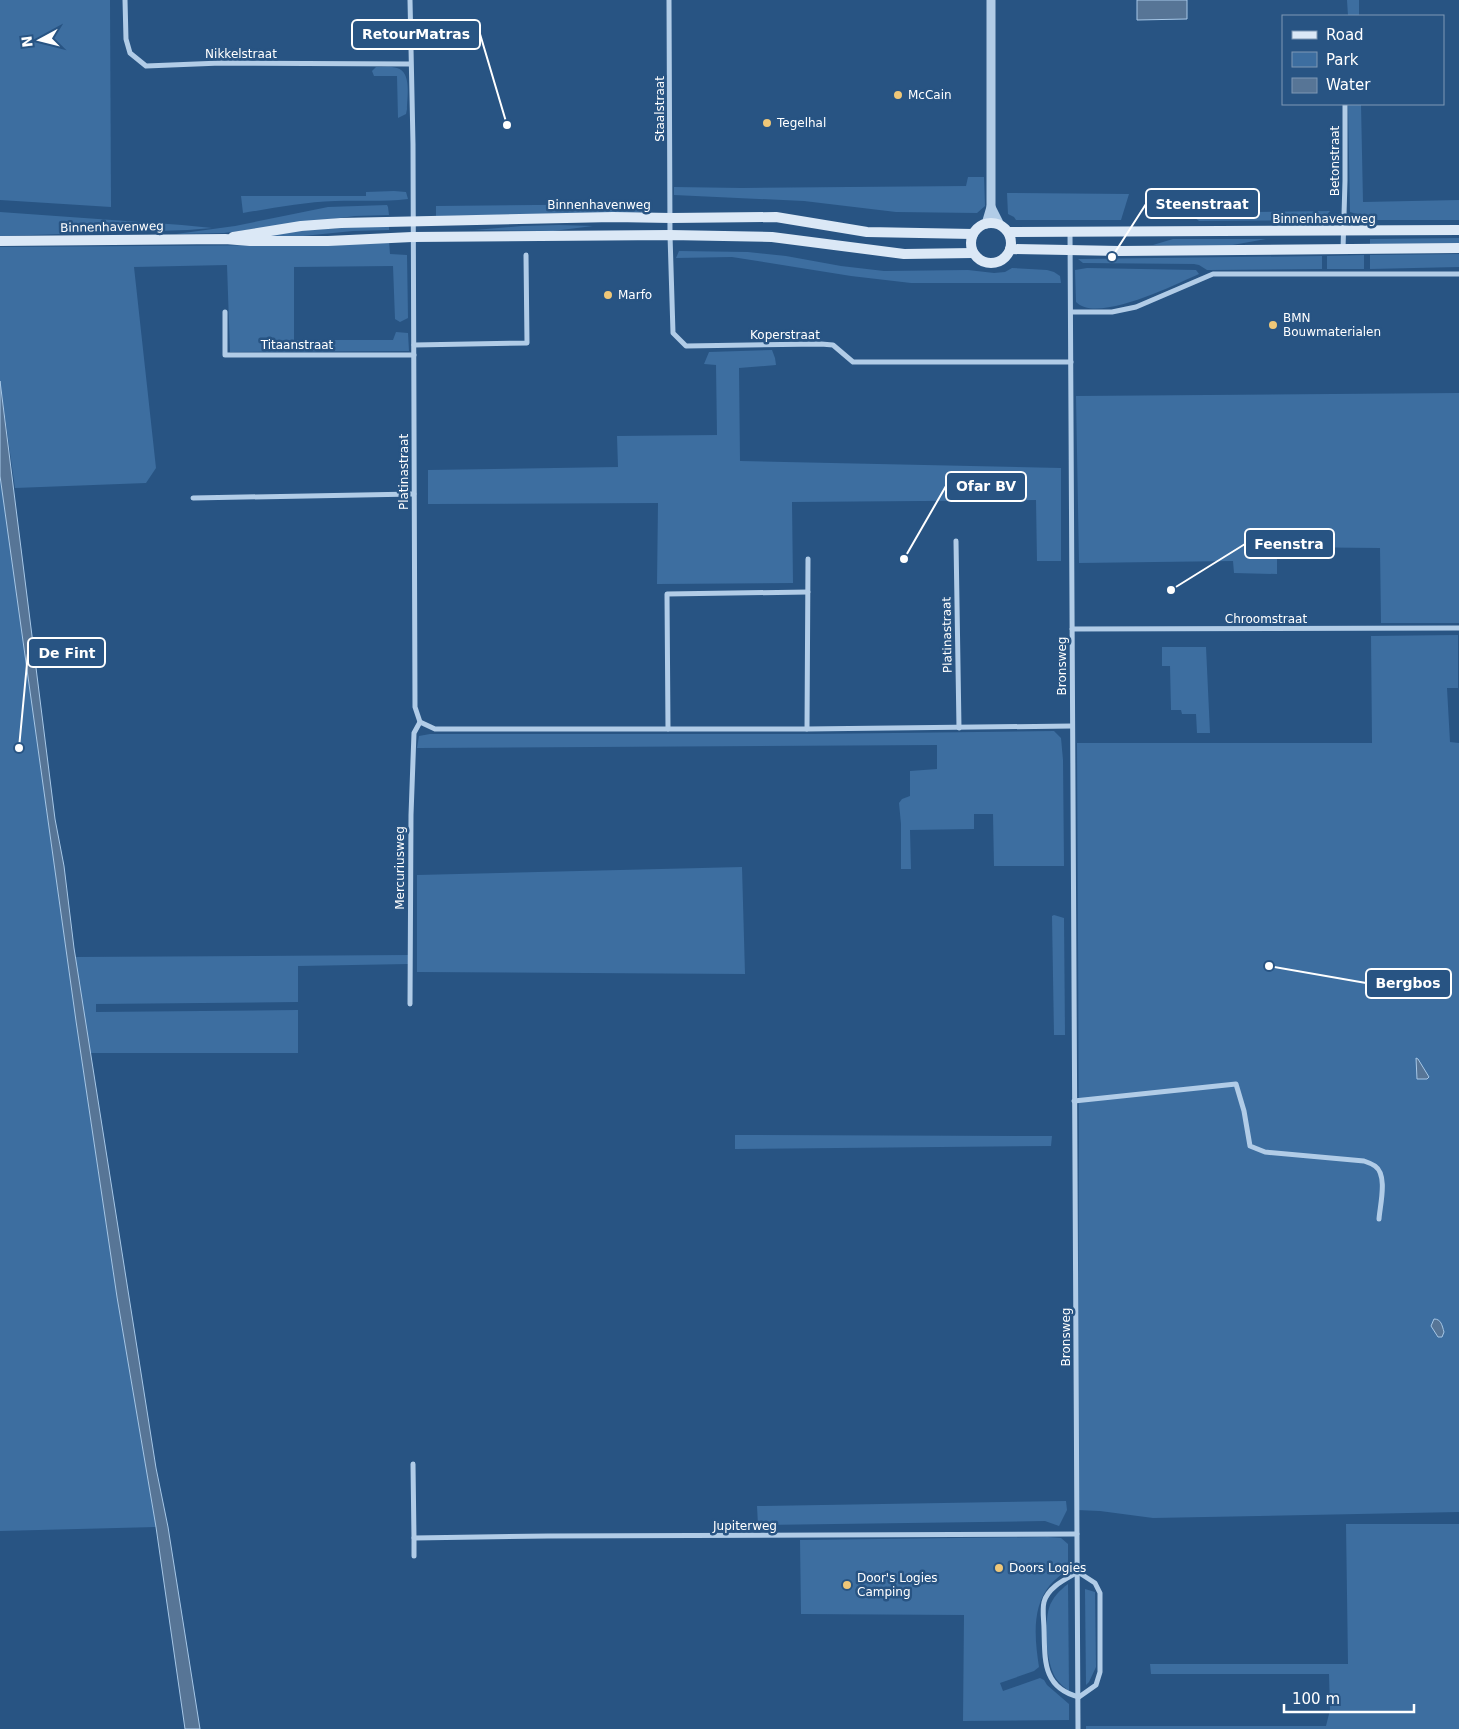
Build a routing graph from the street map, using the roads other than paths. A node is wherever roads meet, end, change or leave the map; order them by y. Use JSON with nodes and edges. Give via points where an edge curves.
{"nodes":[{"id":1,"x":125,"y":0,"type":"edge"},
{"id":2,"x":410,"y":0,"type":"edge"},
{"id":3,"x":669,"y":0,"type":"edge"},
{"id":4,"x":991,"y":0,"type":"edge"},
{"id":5,"x":410,"y":64,"type":"junction"},
{"id":6,"x":1345,"y":105,"type":"edge"},
{"id":7,"x":991,"y":206,"type":"junction"},
{"id":8,"x":670,"y":218,"type":"junction"},
{"id":9,"x":412,"y":221,"type":"junction"},
{"id":10,"x":986,"y":224,"type":"junction"},
{"id":11,"x":1000,"y":225,"type":"junction"},
{"id":12,"x":1459,"y":230,"type":"edge"},
{"id":13,"x":1344,"y":231,"type":"junction"},
{"id":14,"x":1008,"y":232,"type":"junction"},
{"id":15,"x":1070,"y":232,"type":"junction"},
{"id":16,"x":670,"y":234,"type":"junction"},
{"id":17,"x":973,"y":234,"type":"junction"},
{"id":18,"x":412,"y":236,"type":"junction"},
{"id":19,"x":225,"y":239,"type":"junction"},
{"id":20,"x":0,"y":241,"type":"edge"},
{"id":21,"x":1459,"y":248,"type":"edge"},
{"id":22,"x":1010,"y":249,"type":"junction"},
{"id":23,"x":1343,"y":249,"type":"junction"},
{"id":24,"x":1070,"y":251,"type":"junction"},
{"id":25,"x":973,"y":253,"type":"junction"},
{"id":26,"x":526,"y":255,"type":"dead end"},
{"id":27,"x":1459,"y":274,"type":"edge"},
{"id":28,"x":225,"y":312,"type":"dead end"},
{"id":29,"x":1071,"y":312,"type":"junction"},
{"id":30,"x":414,"y":345,"type":"junction"},
{"id":31,"x":414,"y":355,"type":"junction"},
{"id":32,"x":1071,"y":362,"type":"junction"},
{"id":33,"x":414,"y":494,"type":"junction"},
{"id":34,"x":193,"y":498,"type":"dead end"},
{"id":35,"x":956,"y":542,"type":"dead end"},
{"id":36,"x":808,"y":559,"type":"dead end"},
{"id":37,"x":808,"y":592,"type":"junction"},
{"id":38,"x":1459,"y":628,"type":"edge"},
{"id":39,"x":1072,"y":629,"type":"junction"},
{"id":40,"x":420,"y":722,"type":"junction"},
{"id":41,"x":1072,"y":726,"type":"junction"},
{"id":42,"x":958,"y":728,"type":"junction"},
{"id":43,"x":668,"y":729,"type":"junction"},
{"id":44,"x":807,"y":729,"type":"junction"},
{"id":45,"x":410,"y":1004,"type":"dead end"},
{"id":46,"x":1074,"y":1101,"type":"junction"},
{"id":47,"x":1379,"y":1219,"type":"dead end"},
{"id":48,"x":413,"y":1464,"type":"dead end"},
{"id":49,"x":1077,"y":1534,"type":"junction"},
{"id":50,"x":414,"y":1538,"type":"junction"},
{"id":51,"x":414,"y":1556,"type":"dead end"},
{"id":52,"x":1078,"y":1572,"type":"junction"},
{"id":53,"x":1079,"y":1697,"type":"junction"},
{"id":54,"x":1078,"y":1729,"type":"edge"}],
"edges":[{"from":1,"to":5,"type":"street","name":"Nikkelstraat","via":[[126,39],[130,53],[146,66]]},
{"from":2,"to":5,"type":"street"},
{"from":3,"to":8,"type":"street","name":"Staalstraat"},
{"from":4,"to":7,"type":"street"},
{"from":5,"to":9,"type":"street"},
{"from":6,"to":13,"type":"street","name":"Betonstraat"},
{"from":7,"to":10,"type":"street"},
{"from":7,"to":11,"type":"street"},
{"from":8,"to":9,"type":"main road","name":"Binnenhavenweg","via":[[613,216]]},
{"from":8,"to":16,"type":"street","name":"Koperstraat"},
{"from":8,"to":17,"type":"main road","name":"Binnenhavenweg","via":[[776,217],[867,232]]},
{"from":9,"to":18,"type":"street","name":"Platinastraat"},
{"from":9,"to":19,"type":"main road","name":"Binnenhavenweg","via":[[301,226]]},
{"from":10,"to":11,"type":"main road"},
{"from":10,"to":17,"type":"main road"},
{"from":11,"to":14,"type":"main road"},
{"from":12,"to":13,"type":"main road","name":"Binnenhavenweg"},
{"from":13,"to":15,"type":"main road","name":"Binnenhavenweg"},
{"from":13,"to":23,"type":"street","name":"Betonstraat"},
{"from":14,"to":15,"type":"main road","name":"Binnenhavenweg"},
{"from":14,"to":22,"type":"main road"},
{"from":15,"to":24,"type":"street","name":"Bronsweg"},
{"from":16,"to":18,"type":"main road","name":"Binnenhavenweg"},
{"from":16,"to":25,"type":"main road","name":"Binnenhavenweg","via":[[772,237],[904,254]]},
{"from":16,"to":32,"type":"street","name":"Koperstraat","via":[[673,333],[686,346],[833,345],[853,362]]},
{"from":17,"to":25,"type":"main road"},
{"from":18,"to":19,"type":"main road","name":"Binnenhavenweg","via":[[319,241]]},
{"from":18,"to":30,"type":"street","name":"Platinastraat"},
{"from":19,"to":20,"type":"main road","name":"Binnenhavenweg"},
{"from":21,"to":23,"type":"main road"},
{"from":22,"to":24,"type":"main road"},
{"from":22,"to":25,"type":"main road","via":[[1003,261],[992,264],[978,259]]},
{"from":23,"to":24,"type":"main road"},
{"from":24,"to":29,"type":"street","name":"Bronsweg"},
{"from":26,"to":30,"type":"street","via":[[527,343]]},
{"from":27,"to":29,"type":"street","via":[[1212,274],[1136,307],[1112,312]]},
{"from":28,"to":31,"type":"street","name":"Titaanstraat","via":[[225,355]]},
{"from":29,"to":32,"type":"street","name":"Bronsweg"},
{"from":30,"to":31,"type":"street","name":"Platinastraat"},
{"from":31,"to":33,"type":"street","name":"Platinastraat"},
{"from":32,"to":39,"type":"street","name":"Bronsweg"},
{"from":33,"to":34,"type":"street"},
{"from":33,"to":40,"type":"street","name":"Platinastraat","via":[[415,707]]},
{"from":35,"to":42,"type":"street","name":"Platinastraat"},
{"from":36,"to":37,"type":"street"},
{"from":37,"to":43,"type":"street","via":[[667,594]]},
{"from":37,"to":44,"type":"street"},
{"from":38,"to":39,"type":"street","name":"Chroomstraat"},
{"from":39,"to":41,"type":"street","name":"Bronsweg"},
{"from":40,"to":43,"type":"street","via":[[435,729]]},
{"from":40,"to":45,"type":"street","name":"Mercuriusweg","via":[[414,733],[411,815]]},
{"from":41,"to":42,"type":"street"},
{"from":41,"to":46,"type":"street","name":"Bronsweg"},
{"from":42,"to":44,"type":"street"},
{"from":43,"to":44,"type":"street"},
{"from":46,"to":47,"type":"street","via":[[1236,1084],[1250,1146],[1265,1152],[1364,1161],[1375,1166],[1383,1180]]},
{"from":46,"to":49,"type":"street","name":"Bronsweg"},
{"from":48,"to":50,"type":"street"},
{"from":49,"to":50,"type":"street","name":"Jupiterweg"},
{"from":49,"to":52,"type":"street","name":"Bronsweg"},
{"from":50,"to":51,"type":"street"},
{"from":52,"to":53,"type":"street","name":"Bronsweg"},
{"from":52,"to":53,"type":"street","via":[[1095,1583],[1100,1593],[1100,1672],[1096,1685]]},
{"from":52,"to":53,"type":"street","via":[[1057,1584],[1044,1601],[1044,1613],[1046,1670],[1054,1683]]},
{"from":53,"to":54,"type":"street","name":"Bronsweg"}]}
